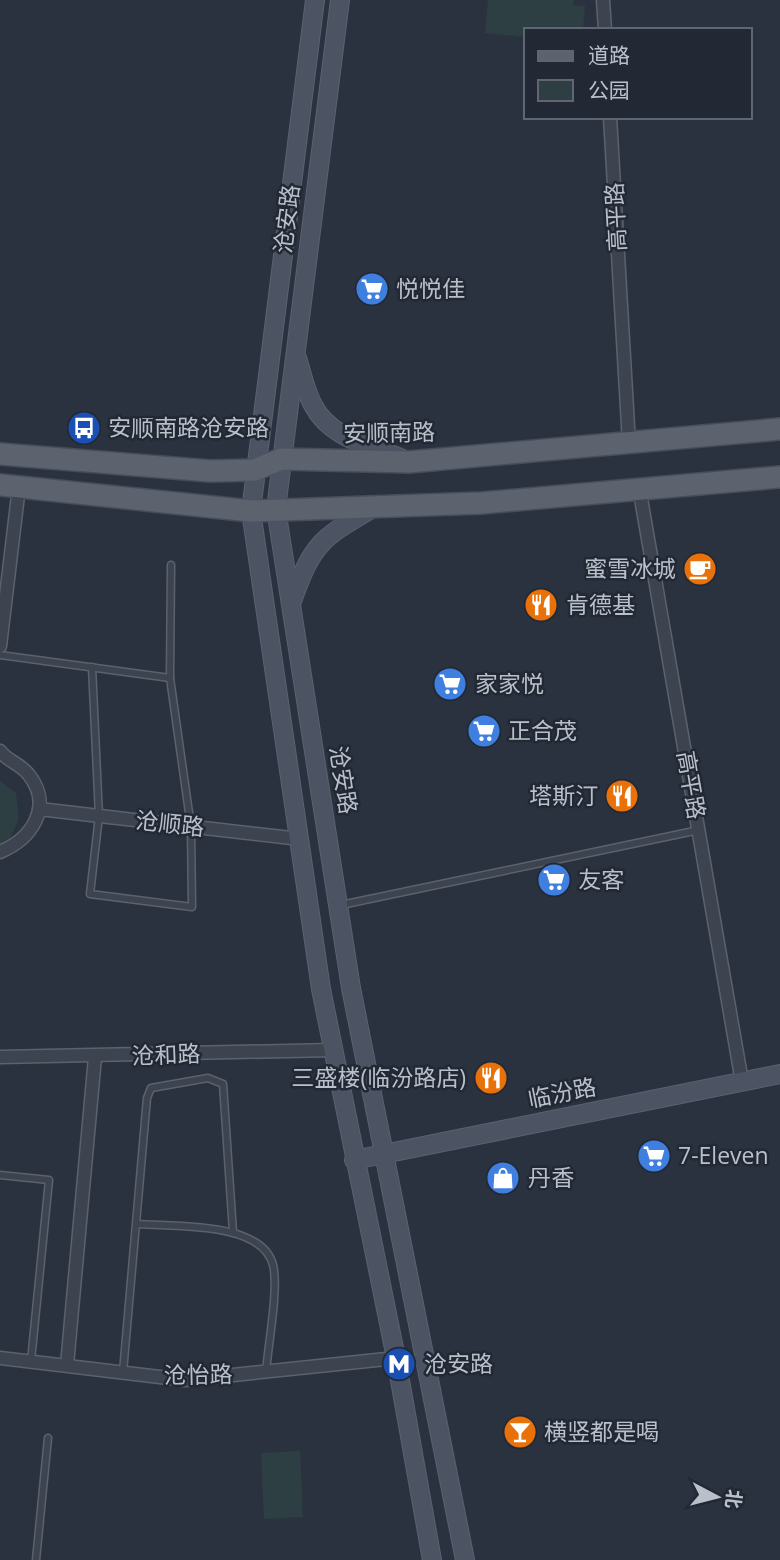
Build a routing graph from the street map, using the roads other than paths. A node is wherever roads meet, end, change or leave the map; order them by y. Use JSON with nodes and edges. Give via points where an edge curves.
{"nodes":[{"id":1,"x":315,"y":0,"type":"edge"},
{"id":2,"x":340,"y":0,"type":"edge"},
{"id":3,"x":603,"y":0,"type":"edge"},
{"id":4,"x":605,"y":28,"type":"edge"},
{"id":5,"x":610,"y":119,"type":"edge"},
{"id":6,"x":295,"y":352,"type":"junction"},
{"id":7,"x":780,"y":429,"type":"edge"},
{"id":8,"x":629,"y":443,"type":"junction"},
{"id":9,"x":0,"y":454,"type":"edge"},
{"id":10,"x":281,"y":459,"type":"junction"},
{"id":11,"x":408,"y":462,"type":"junction"},
{"id":12,"x":255,"y":470,"type":"junction"},
{"id":13,"x":780,"y":477,"type":"edge"},
{"id":14,"x":10,"y":486,"type":"edge"},
{"id":15,"x":639,"y":487,"type":"junction"},
{"id":16,"x":373,"y":508,"type":"junction"},
{"id":17,"x":276,"y":509,"type":"junction"},
{"id":18,"x":251,"y":511,"type":"junction"},
{"id":19,"x":171,"y":565,"type":"dead end"},
{"id":20,"x":291,"y":604,"type":"junction"},
{"id":21,"x":0,"y":646,"type":"edge"},
{"id":22,"x":0,"y":655,"type":"edge"},
{"id":23,"x":92,"y":667,"type":"junction"},
{"id":24,"x":170,"y":678,"type":"junction"},
{"id":25,"x":0,"y":751,"type":"edge"},
{"id":26,"x":39,"y":810,"type":"junction"},
{"id":27,"x":99,"y":816,"type":"junction"},
{"id":28,"x":191,"y":827,"type":"junction"},
{"id":29,"x":699,"y":830,"type":"junction"},
{"id":30,"x":300,"y":839,"type":"junction"},
{"id":31,"x":0,"y":852,"type":"edge"},
{"id":32,"x":338,"y":906,"type":"junction"},
{"id":33,"x":333,"y":1050,"type":"junction"},
{"id":34,"x":0,"y":1057,"type":"edge"},
{"id":35,"x":95,"y":1057,"type":"junction"},
{"id":36,"x":780,"y":1074,"type":"edge"},
{"id":37,"x":742,"y":1082,"type":"junction"},
{"id":38,"x":382,"y":1154,"type":"junction"},
{"id":39,"x":354,"y":1160,"type":"junction"},
{"id":40,"x":0,"y":1175,"type":"edge"},
{"id":41,"x":138,"y":1224,"type":"junction"},
{"id":42,"x":233,"y":1232,"type":"junction"},
{"id":43,"x":0,"y":1358,"type":"edge"},
{"id":44,"x":396,"y":1358,"type":"junction"},
{"id":45,"x":31,"y":1361,"type":"junction"},
{"id":46,"x":67,"y":1365,"type":"junction"},
{"id":47,"x":123,"y":1372,"type":"junction"},
{"id":48,"x":266,"y":1372,"type":"junction"},
{"id":49,"x":48,"y":1438,"type":"dead end"},
{"id":50,"x":36,"y":1560,"type":"edge"},
{"id":51,"x":432,"y":1560,"type":"edge"},
{"id":52,"x":465,"y":1560,"type":"edge"}],
"edges":[{"from":1,"to":12,"type":"street"},
{"from":2,"to":6,"type":"street","name":"沧安路"},
{"from":3,"to":4,"type":"street"},
{"from":5,"to":8,"type":"street","name":"高平路"},
{"from":6,"to":10,"type":"street","name":"沧安路"},
{"from":6,"to":11,"type":"street","via":[[312,404],[324,422],[351,440]]},
{"from":7,"to":8,"type":"main road","name":"安顺南路"},
{"from":8,"to":11,"type":"main road","name":"安顺南路"},
{"from":9,"to":12,"type":"main road","name":"安顺南路","via":[[210,471]]},
{"from":10,"to":11,"type":"main road","name":"安顺南路"},
{"from":10,"to":12,"type":"main road","name":"安顺南路"},
{"from":10,"to":17,"type":"street","name":"沧安路"},
{"from":12,"to":18,"type":"street"},
{"from":13,"to":15,"type":"main road"},
{"from":14,"to":18,"type":"main road"},
{"from":14,"to":21,"type":"street"},
{"from":15,"to":16,"type":"main road","via":[[482,503]]},
{"from":15,"to":29,"type":"street","name":"高平路"},
{"from":16,"to":17,"type":"main road"},
{"from":16,"to":20,"type":"street","via":[[315,546]]},
{"from":17,"to":18,"type":"main road"},
{"from":17,"to":20,"type":"street","name":"沧安路"},
{"from":18,"to":30,"type":"street"},
{"from":19,"to":24,"type":"lane"},
{"from":20,"to":32,"type":"street","name":"沧安路"},
{"from":22,"to":23,"type":"lane"},
{"from":23,"to":24,"type":"lane"},
{"from":23,"to":27,"type":"lane"},
{"from":24,"to":28,"type":"lane"},
{"from":25,"to":26,"type":"street","via":[[33,781]]},
{"from":26,"to":27,"type":"street","name":"沧顺路"},
{"from":26,"to":31,"type":"street","via":[[28,836]]},
{"from":27,"to":28,"type":"street","name":"沧顺路"},
{"from":27,"to":28,"type":"lane","via":[[90,894],[192,906]]},
{"from":28,"to":30,"type":"street","name":"沧顺路"},
{"from":29,"to":32,"type":"lane"},
{"from":29,"to":37,"type":"street","name":"高平路"},
{"from":30,"to":33,"type":"street"},
{"from":32,"to":38,"type":"street","name":"沧安路"},
{"from":33,"to":35,"type":"street","name":"沧和路"},
{"from":33,"to":39,"type":"street"},
{"from":34,"to":35,"type":"street","name":"沧和路"},
{"from":35,"to":46,"type":"street"},
{"from":36,"to":37,"type":"street","name":"临汾路"},
{"from":37,"to":38,"type":"street","name":"临汾路"},
{"from":38,"to":39,"type":"street","name":"临汾路"},
{"from":38,"to":52,"type":"street","name":"沧安路"},
{"from":39,"to":44,"type":"street"},
{"from":40,"to":45,"type":"lane","via":[[49,1180]]},
{"from":41,"to":42,"type":"lane"},
{"from":41,"to":42,"type":"lane","via":[[148,1092],[156,1085],[208,1079],[223,1084],[226,1090]]},
{"from":41,"to":47,"type":"lane"},
{"from":42,"to":48,"type":"lane","via":[[258,1242],[273,1264]]},
{"from":43,"to":45,"type":"street","name":"沧怡路"},
{"from":44,"to":48,"type":"street","name":"沧怡路"},
{"from":44,"to":51,"type":"street"},
{"from":45,"to":46,"type":"street","name":"沧怡路"},
{"from":46,"to":47,"type":"street","name":"沧怡路"},
{"from":47,"to":48,"type":"street","name":"沧怡路","via":[[185,1380]]},
{"from":49,"to":50,"type":"lane"}]}
